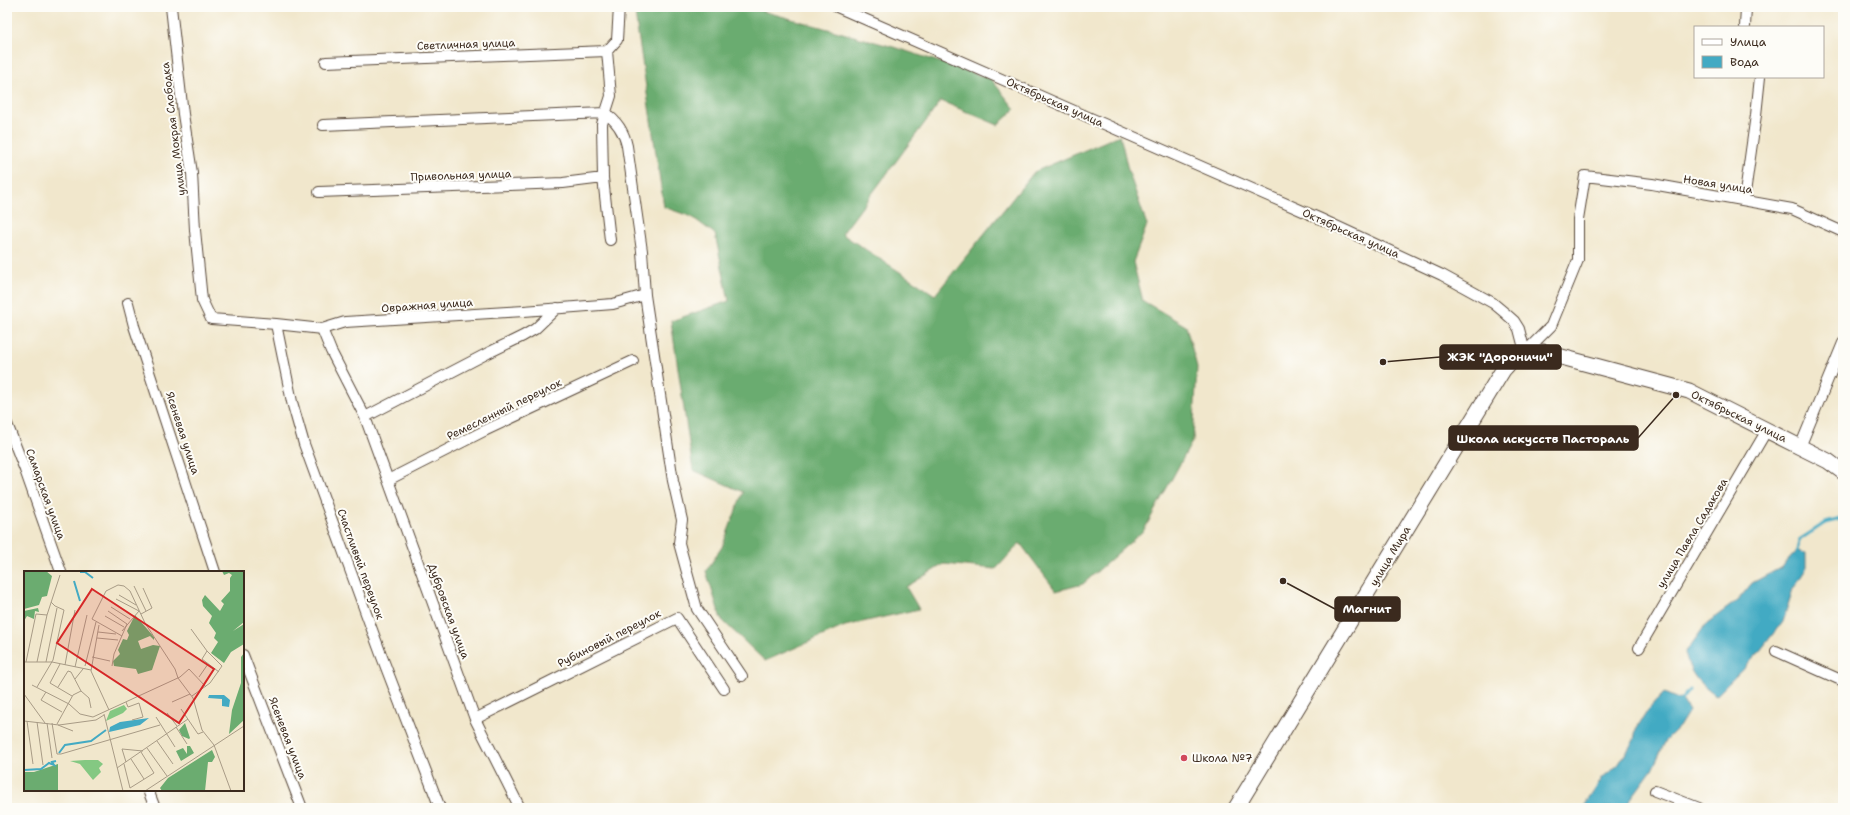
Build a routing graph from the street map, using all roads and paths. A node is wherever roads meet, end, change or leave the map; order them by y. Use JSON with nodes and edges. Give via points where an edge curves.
{"nodes":[{"id":1,"x":171,"y":7,"type":"edge"},
{"id":2,"x":620,"y":7,"type":"edge"},
{"id":3,"x":837,"y":7,"type":"edge"},
{"id":4,"x":1746,"y":7,"type":"edge"},
{"id":5,"x":1746,"y":26,"type":"edge"},
{"id":6,"x":607,"y":50,"type":"junction"},
{"id":7,"x":326,"y":62,"type":"dead end"},
{"id":8,"x":1760,"y":78,"type":"edge"},
{"id":9,"x":605,"y":113,"type":"junction"},
{"id":10,"x":323,"y":125,"type":"dead end"},
{"id":11,"x":603,"y":178,"type":"junction"},
{"id":12,"x":319,"y":192,"type":"dead end"},
{"id":13,"x":1744,"y":200,"type":"junction"},
{"id":14,"x":1843,"y":232,"type":"edge"},
{"id":15,"x":610,"y":240,"type":"dead end"},
{"id":16,"x":645,"y":295,"type":"junction"},
{"id":17,"x":128,"y":303,"type":"dead end"},
{"id":18,"x":557,"y":308,"type":"junction"},
{"id":19,"x":211,"y":319,"type":"joint"},
{"id":20,"x":276,"y":324,"type":"junction"},
{"id":21,"x":322,"y":329,"type":"junction"},
{"id":22,"x":1843,"y":344,"type":"edge"},
{"id":23,"x":1525,"y":352,"type":"junction"},
{"id":24,"x":633,"y":361,"type":"dead end"},
{"id":25,"x":365,"y":417,"type":"junction"},
{"id":26,"x":7,"y":424,"type":"edge"},
{"id":27,"x":1767,"y":430,"type":"junction"},
{"id":28,"x":1800,"y":447,"type":"junction"},
{"id":29,"x":1843,"y":472,"type":"edge"},
{"id":30,"x":388,"y":480,"type":"junction"},
{"id":31,"x":61,"y":571,"type":"edge"},
{"id":32,"x":215,"y":571,"type":"edge"},
{"id":33,"x":1639,"y":648,"type":"dead end"},
{"id":34,"x":1776,"y":651,"type":"dead end"},
{"id":35,"x":244,"y":658,"type":"edge"},
{"id":36,"x":742,"y":676,"type":"dead end"},
{"id":37,"x":1843,"y":681,"type":"edge"},
{"id":38,"x":724,"y":689,"type":"dead end"},
{"id":39,"x":475,"y":719,"type":"junction"},
{"id":40,"x":148,"y":791,"type":"edge"},
{"id":41,"x":1655,"y":791,"type":"dead end"},
{"id":42,"x":155,"y":808,"type":"edge"},
{"id":43,"x":302,"y":808,"type":"edge"},
{"id":44,"x":440,"y":808,"type":"edge"},
{"id":45,"x":520,"y":808,"type":"edge"},
{"id":46,"x":1236,"y":808,"type":"edge"},
{"id":47,"x":1699,"y":808,"type":"edge"}],
"edges":[{"from":1,"to":19,"type":"street","name":"улица Мокрая Слободка","via":[[192,173],[194,230],[202,300]]},
{"from":2,"to":6,"type":"street","via":[[617,40]]},
{"from":3,"to":23,"type":"street","name":"Октябрьская улица","via":[[1442,275],[1493,303],[1514,321],[1519,329]]},
{"from":4,"to":5,"type":"street"},
{"from":6,"to":7,"type":"street","name":"Светличная улица"},
{"from":6,"to":9,"type":"street","via":[[611,96]]},
{"from":8,"to":13,"type":"street"},
{"from":9,"to":10,"type":"street"},
{"from":9,"to":11,"type":"street","via":[[602,124]]},
{"from":9,"to":16,"type":"street","via":[[619,126],[627,146],[642,251]]},
{"from":11,"to":12,"type":"street","name":"Привольная улица","via":[[563,183]]},
{"from":11,"to":15,"type":"street"},
{"from":13,"to":14,"type":"street","name":"Новая улица","via":[[1792,209]]},
{"from":13,"to":23,"type":"street","name":"Новая улица","via":[[1652,184],[1585,176],[1578,219],[1578,260],[1551,326]]},
{"from":16,"to":18,"type":"street","name":"Овражная улица","via":[[613,304]]},
{"from":16,"to":36,"type":"street","via":[[673,481],[682,520],[679,543],[697,609]]},
{"from":17,"to":32,"type":"street","name":"Ясеневая улица"},
{"from":18,"to":21,"type":"street","name":"Овражная улица","via":[[346,322]]},
{"from":18,"to":25,"type":"street","via":[[536,329]]},
{"from":19,"to":20,"type":"street","name":"Овражная улица"},
{"from":20,"to":21,"type":"street","name":"Овражная улица"},
{"from":20,"to":44,"type":"street","name":"Счастливый переулок","via":[[292,402],[304,444]]},
{"from":21,"to":25,"type":"street","name":"Дубровская улица"},
{"from":22,"to":28,"type":"street"},
{"from":23,"to":27,"type":"street","name":"Октябрьская улица","via":[[1542,352],[1689,391]]},
{"from":23,"to":46,"type":"street","name":"улица Мира","via":[[1510,361],[1504,370]]},
{"from":24,"to":30,"type":"street","name":"Ремесленный переулок","via":[[484,431]]},
{"from":25,"to":30,"type":"street","name":"Дубровская улица"},
{"from":26,"to":31,"type":"street","name":"Самарская улица"},
{"from":27,"to":28,"type":"street","name":"Октябрьская улица"},
{"from":27,"to":33,"type":"street","name":"улица Павла Садакова"},
{"from":28,"to":29,"type":"street","name":"Октябрьская улица"},
{"from":30,"to":39,"type":"street","name":"Дубровская улица"},
{"from":34,"to":37,"type":"street"},
{"from":35,"to":43,"type":"street","name":"Ясеневая улица"},
{"from":38,"to":39,"type":"street","name":"Рубиновый переулок","via":[[676,618]]},
{"from":39,"to":45,"type":"street","name":"Дубровская улица"},
{"from":40,"to":42,"type":"street"},
{"from":41,"to":47,"type":"street"}]}
